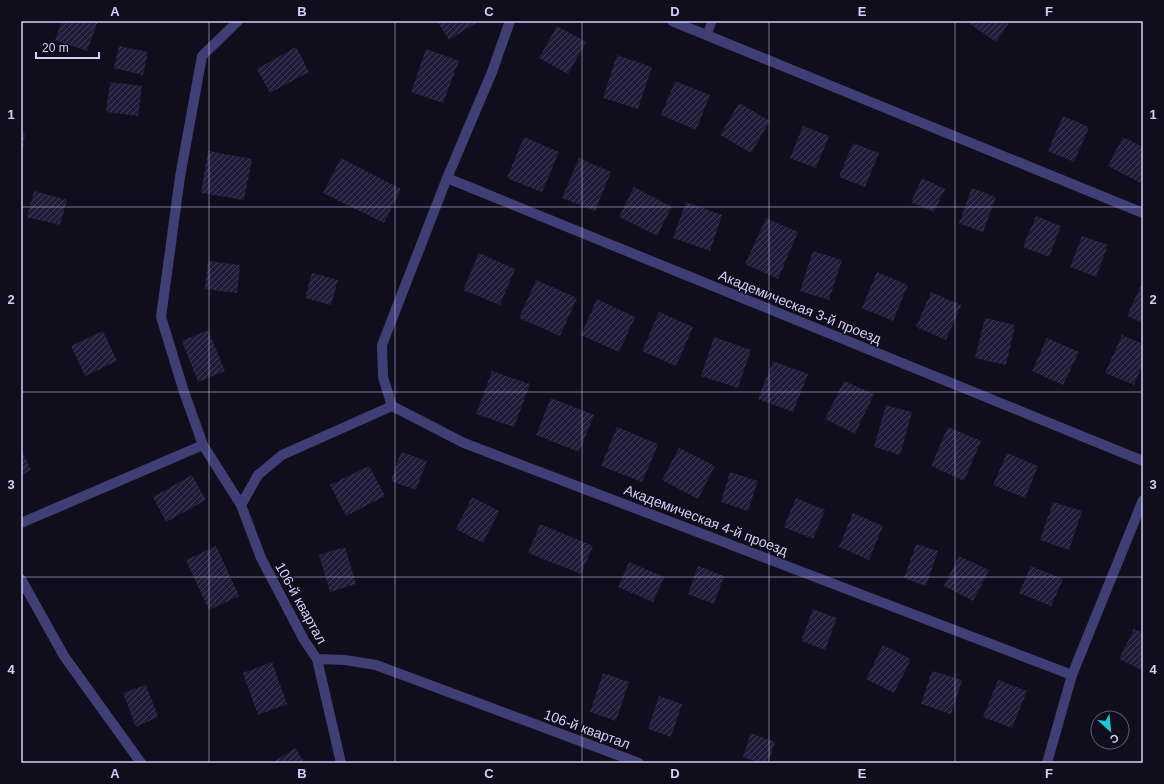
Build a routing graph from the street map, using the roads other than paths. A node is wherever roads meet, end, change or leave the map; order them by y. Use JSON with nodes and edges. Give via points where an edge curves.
{"nodes":[{"id":1,"x":238,"y":21,"type":"edge"},
{"id":2,"x":510,"y":21,"type":"edge"},
{"id":3,"x":672,"y":21,"type":"edge"},
{"id":4,"x":712,"y":21,"type":"edge"},
{"id":5,"x":707,"y":35,"type":"junction"},
{"id":6,"x":447,"y":178,"type":"junction"},
{"id":7,"x":1143,"y":213,"type":"edge"},
{"id":8,"x":392,"y":406,"type":"junction"},
{"id":9,"x":203,"y":445,"type":"junction"},
{"id":10,"x":1143,"y":460,"type":"edge"},
{"id":11,"x":1143,"y":500,"type":"edge"},
{"id":12,"x":241,"y":505,"type":"junction"},
{"id":13,"x":1141,"y":512,"type":"edge"},
{"id":14,"x":21,"y":523,"type":"edge"},
{"id":15,"x":21,"y":579,"type":"edge"},
{"id":16,"x":317,"y":659,"type":"junction"},
{"id":17,"x":1072,"y":674,"type":"junction"},
{"id":18,"x":142,"y":763,"type":"edge"},
{"id":19,"x":341,"y":763,"type":"edge"},
{"id":20,"x":639,"y":763,"type":"edge"},
{"id":21,"x":1047,"y":763,"type":"edge"}],
"edges":[{"from":1,"to":9,"type":"street","name":"106-й квартал","via":[[202,56],[180,177],[161,317]]},
{"from":2,"to":6,"type":"street","via":[[492,72]]},
{"from":3,"to":5,"type":"street"},
{"from":4,"to":5,"type":"lane"},
{"from":5,"to":7,"type":"street"},
{"from":6,"to":8,"type":"street","via":[[382,346],[383,377]]},
{"from":6,"to":10,"type":"street","name":"Академическая 3-й проезд"},
{"from":8,"to":12,"type":"street","via":[[282,455],[258,475]]},
{"from":8,"to":17,"type":"street","name":"Академическая 4-й проезд","via":[[464,443]]},
{"from":9,"to":12,"type":"street","name":"106-й квартал"},
{"from":9,"to":14,"type":"street"},
{"from":11,"to":13,"type":"street"},
{"from":12,"to":16,"type":"street","name":"106-й квартал","via":[[261,558],[304,640]]},
{"from":13,"to":17,"type":"street"},
{"from":15,"to":18,"type":"street","via":[[64,656]]},
{"from":16,"to":19,"type":"street"},
{"from":16,"to":20,"type":"street","name":"106-й квартал","via":[[376,665]]},
{"from":17,"to":21,"type":"street"}]}
